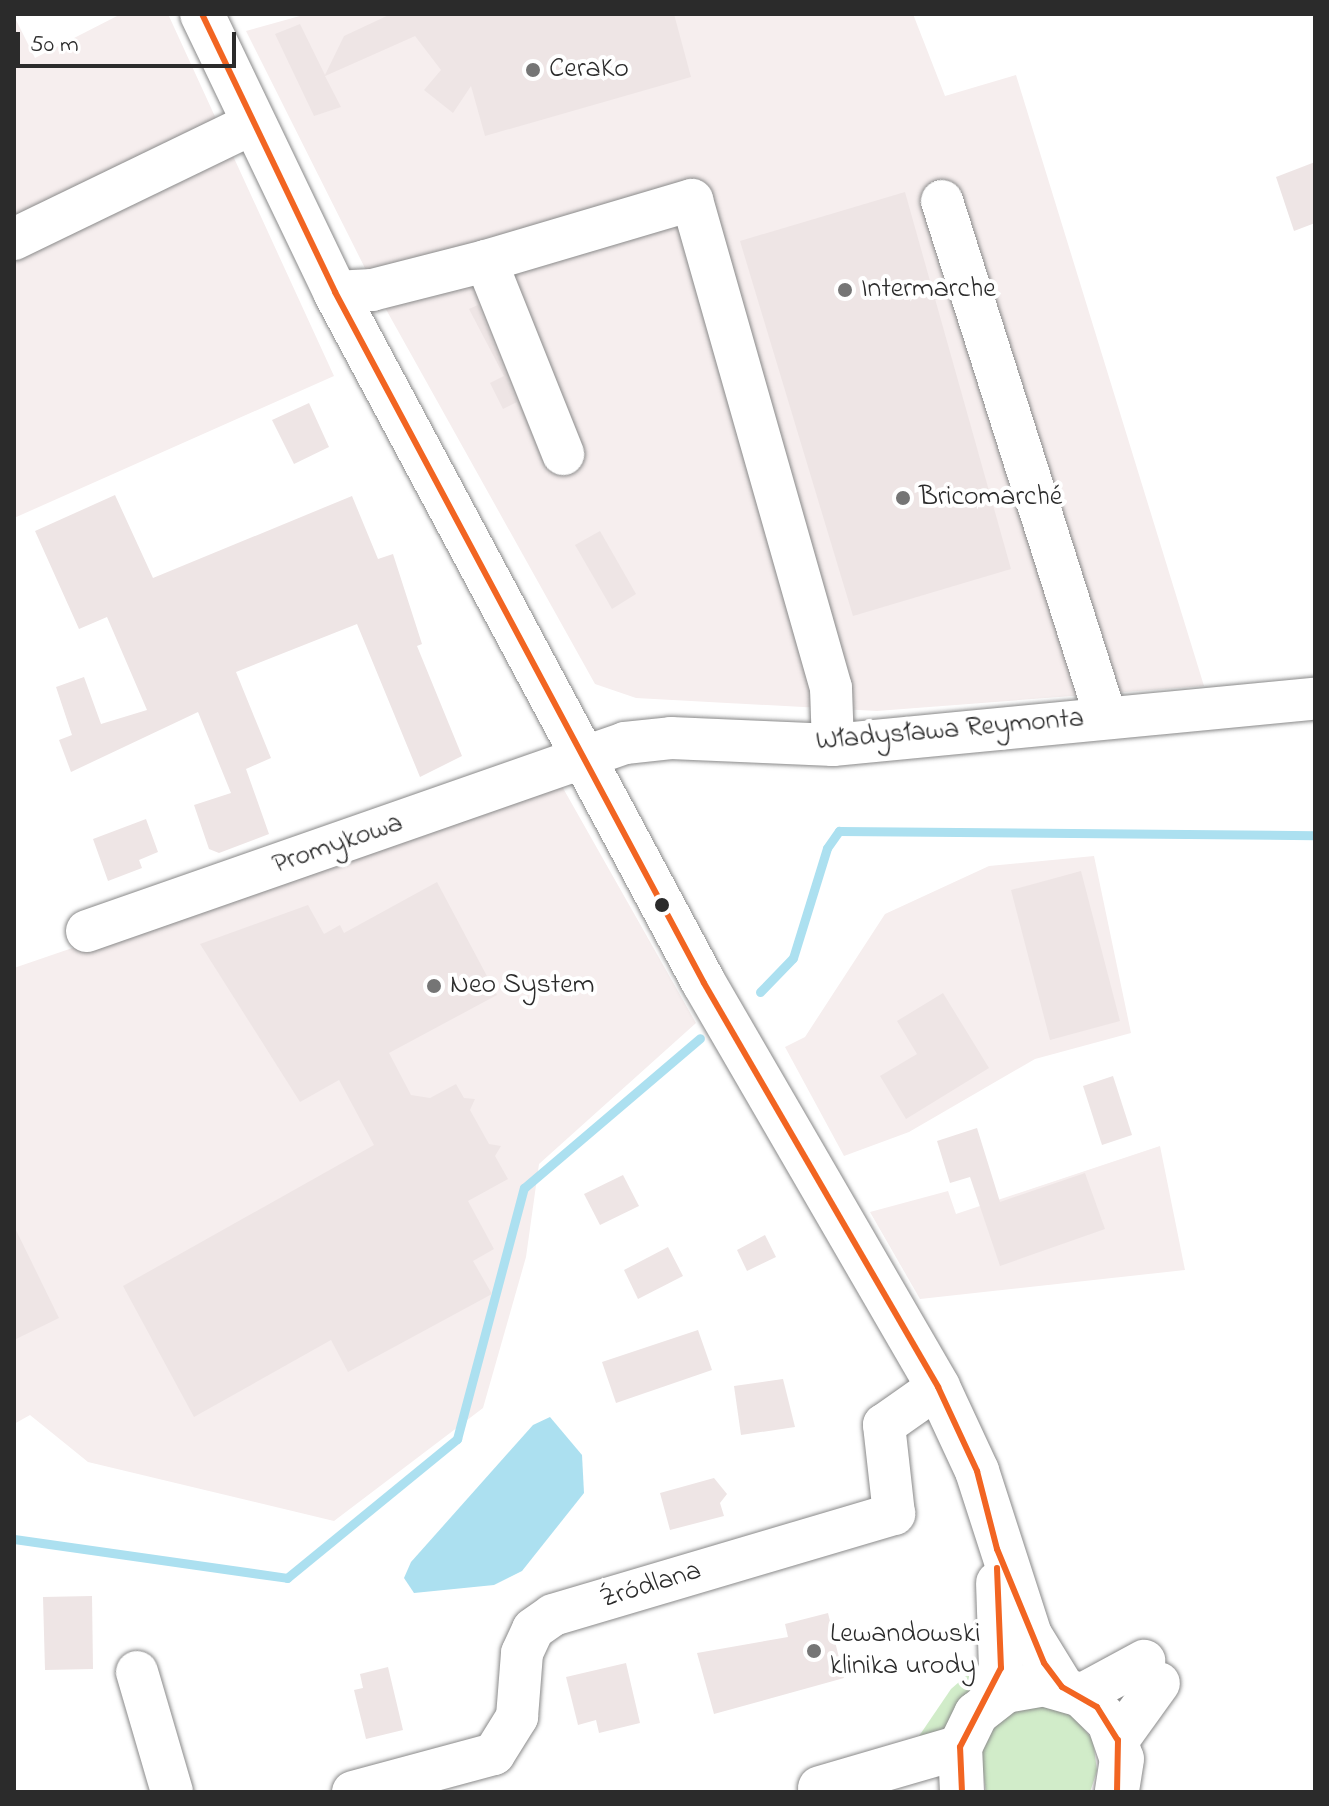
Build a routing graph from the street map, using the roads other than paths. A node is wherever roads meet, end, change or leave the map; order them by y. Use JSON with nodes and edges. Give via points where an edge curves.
{"nodes":[{"id":1,"x":202,"y":14,"type":"edge"},
{"id":2,"x":254,"y":123,"type":"junction"},
{"id":3,"x":942,"y":201,"type":"dead end"},
{"id":4,"x":14,"y":239,"type":"edge"},
{"id":5,"x":486,"y":261,"type":"junction"},
{"id":6,"x":335,"y":292,"type":"junction"},
{"id":7,"x":563,"y":454,"type":"dead end"},
{"id":8,"x":1315,"y":699,"type":"edge"},
{"id":9,"x":1106,"y":718,"type":"junction"},
{"id":10,"x":833,"y":745,"type":"junction"},
{"id":11,"x":588,"y":758,"type":"junction"},
{"id":12,"x":87,"y":931,"type":"dead end"},
{"id":13,"x":938,"y":1387,"type":"junction"},
{"id":14,"x":997,"y":1549,"type":"junction"},
{"id":15,"x":137,"y":1672,"type":"dead end"},
{"id":16,"x":1072,"y":1691,"type":"junction"},
{"id":17,"x":990,"y":1701,"type":"junction"},
{"id":18,"x":960,"y":1747,"type":"junction"},
{"id":19,"x":1125,"y":1773,"type":"edge"},
{"id":20,"x":806,"y":1790,"type":"edge"},
{"id":21,"x":172,"y":1792,"type":"edge"},
{"id":22,"x":353,"y":1792,"type":"edge"},
{"id":23,"x":932,"y":1792,"type":"edge"},
{"id":24,"x":962,"y":1792,"type":"edge"}],
"edges":[{"from":1,"to":2,"type":"main road"},
{"from":2,"to":4,"type":"street"},
{"from":2,"to":6,"type":"main road"},
{"from":3,"to":9,"type":"street"},
{"from":5,"to":6,"type":"street","via":[[372,290]]},
{"from":5,"to":7,"type":"street","via":[[518,333],[503,363],[526,413]]},
{"from":5,"to":10,"type":"street","via":[[692,200],[831,688]]},
{"from":6,"to":11,"type":"main road"},
{"from":8,"to":9,"type":"street","name":"Władysława Reymonta"},
{"from":9,"to":10,"type":"street","name":"Władysława Reymonta"},
{"from":10,"to":11,"type":"street","name":"Władysława Reymonta","via":[[671,738]]},
{"from":11,"to":12,"type":"street","name":"Promykowa"},
{"from":11,"to":13,"type":"main road","via":[[839,1226]]},
{"from":13,"to":14,"type":"main road","via":[[977,1471]]},
{"from":13,"to":22,"type":"street","name":"Źródlana","via":[[884,1425],[894,1514],[553,1615],[533,1629],[522,1653],[517,1717],[494,1754]]},
{"from":14,"to":16,"type":"main road","via":[[1030,1635]]},
{"from":14,"to":17,"type":"main road","via":[[1001,1668]]},
{"from":15,"to":21,"type":"street"},
{"from":16,"to":17,"type":"main road","via":[[1024,1685]]},
{"from":16,"to":19,"type":"main road"},
{"from":16,"to":19,"type":"street","via":[[1151,1672]]},
{"from":17,"to":18,"type":"main road"},
{"from":18,"to":20,"type":"main road"},
{"from":18,"to":24,"type":"main road"},
{"from":20,"to":23,"type":"main road"}]}
